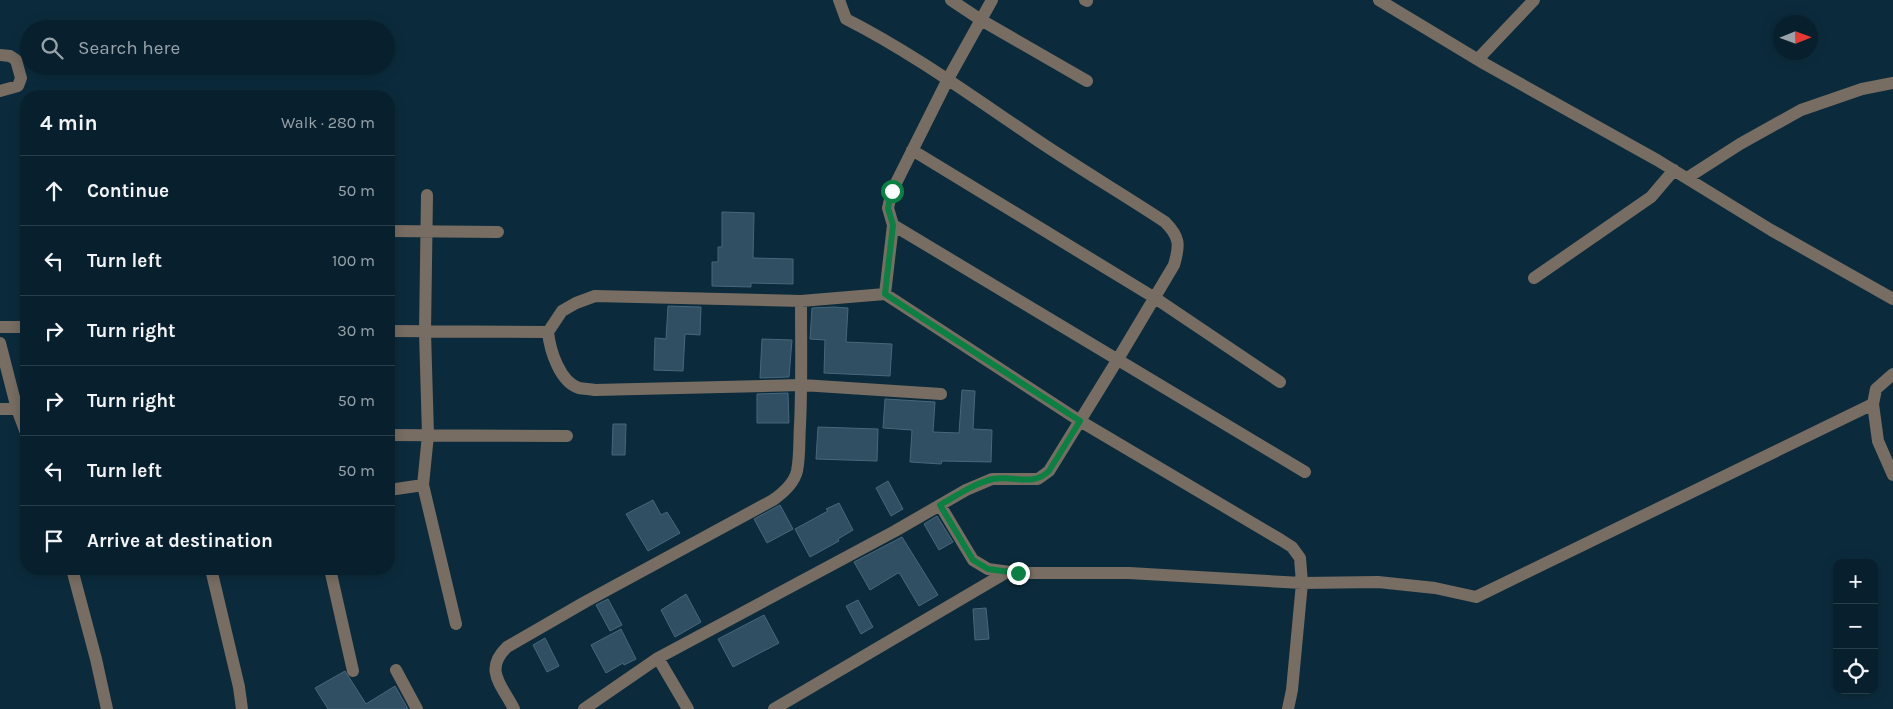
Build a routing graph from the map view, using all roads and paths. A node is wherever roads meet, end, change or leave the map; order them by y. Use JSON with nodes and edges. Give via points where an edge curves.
{"nodes":[{"id":1,"x":838,"y":0,"type":"edge"},
{"id":2,"x":951,"y":0,"type":"edge"},
{"id":3,"x":992,"y":0,"type":"edge"},
{"id":4,"x":1379,"y":0,"type":"edge"},
{"id":5,"x":1534,"y":0,"type":"edge"},
{"id":6,"x":981,"y":20,"type":"junction"},
{"id":7,"x":0,"y":54,"type":"edge"},
{"id":8,"x":1478,"y":59,"type":"junction"},
{"id":9,"x":20,"y":74,"type":"edge"},
{"id":10,"x":20,"y":75,"type":"edge"},
{"id":11,"x":948,"y":79,"type":"junction"},
{"id":12,"x":1087,"y":81,"type":"dead end"},
{"id":13,"x":1893,"y":83,"type":"edge"},
{"id":14,"x":0,"y":91,"type":"edge"},
{"id":15,"x":912,"y":150,"type":"junction"},
{"id":16,"x":1674,"y":170,"type":"junction"},
{"id":17,"x":1687,"y":178,"type":"junction"},
{"id":18,"x":427,"y":195,"type":"dead end"},
{"id":19,"x":893,"y":225,"type":"junction"},
{"id":20,"x":395,"y":231,"type":"edge"},
{"id":21,"x":426,"y":232,"type":"junction"},
{"id":22,"x":498,"y":232,"type":"dead end"},
{"id":23,"x":1534,"y":278,"type":"dead end"},
{"id":24,"x":885,"y":294,"type":"junction"},
{"id":25,"x":1892,"y":297,"type":"edge"},
{"id":26,"x":1155,"y":298,"type":"junction"},
{"id":27,"x":801,"y":301,"type":"junction"},
{"id":28,"x":0,"y":327,"type":"edge"},
{"id":29,"x":20,"y":327,"type":"edge"},
{"id":30,"x":395,"y":331,"type":"edge"},
{"id":31,"x":425,"y":332,"type":"junction"},
{"id":32,"x":548,"y":332,"type":"junction"},
{"id":33,"x":0,"y":343,"type":"edge"},
{"id":34,"x":1118,"y":359,"type":"junction"},
{"id":35,"x":1893,"y":374,"type":"edge"},
{"id":36,"x":1280,"y":382,"type":"dead end"},
{"id":37,"x":802,"y":385,"type":"junction"},
{"id":38,"x":941,"y":394,"type":"dead end"},
{"id":39,"x":1873,"y":404,"type":"junction"},
{"id":40,"x":0,"y":409,"type":"edge"},
{"id":41,"x":17,"y":409,"type":"junction"},
{"id":42,"x":20,"y":417,"type":"edge"},
{"id":43,"x":1080,"y":421,"type":"junction"},
{"id":44,"x":395,"y":435,"type":"edge"},
{"id":45,"x":428,"y":435,"type":"junction"},
{"id":46,"x":567,"y":436,"type":"dead end"},
{"id":47,"x":1305,"y":472,"type":"dead end"},
{"id":48,"x":1893,"y":475,"type":"edge"},
{"id":49,"x":423,"y":485,"type":"junction"},
{"id":50,"x":395,"y":489,"type":"edge"},
{"id":51,"x":940,"y":505,"type":"junction"},
{"id":52,"x":1007,"y":572,"type":"junction"},
{"id":53,"x":74,"y":575,"type":"edge"},
{"id":54,"x":212,"y":575,"type":"edge"},
{"id":55,"x":331,"y":575,"type":"edge"},
{"id":56,"x":1302,"y":584,"type":"junction"},
{"id":57,"x":456,"y":624,"type":"dead end"},
{"id":58,"x":658,"y":658,"type":"junction"},
{"id":59,"x":396,"y":670,"type":"dead end"},
{"id":60,"x":354,"y":671,"type":"dead end"},
{"id":61,"x":107,"y":709,"type":"edge"},
{"id":62,"x":242,"y":709,"type":"edge"},
{"id":63,"x":418,"y":709,"type":"edge"},
{"id":64,"x":514,"y":709,"type":"edge"},
{"id":65,"x":584,"y":709,"type":"edge"},
{"id":66,"x":688,"y":709,"type":"edge"},
{"id":67,"x":774,"y":709,"type":"edge"},
{"id":68,"x":1288,"y":709,"type":"edge"}],
"edges":[{"from":1,"to":11,"type":"street","via":[[846,19]]},
{"from":2,"to":6,"type":"street"},
{"from":3,"to":6,"type":"street"},
{"from":4,"to":8,"type":"street"},
{"from":5,"to":8,"type":"street"},
{"from":6,"to":11,"type":"street"},
{"from":6,"to":12,"type":"street"},
{"from":7,"to":9,"type":"street","via":[[16,60]]},
{"from":8,"to":16,"type":"street"},
{"from":10,"to":14,"type":"street","via":[[18,86]]},
{"from":11,"to":15,"type":"street"},
{"from":11,"to":26,"type":"street","via":[[1165,222],[1178,242],[1178,251],[1174,265]]},
{"from":13,"to":17,"type":"street","via":[[1862,89],[1801,110]]},
{"from":15,"to":19,"type":"street","via":[[892,191],[888,212]]},
{"from":15,"to":26,"type":"street"},
{"from":16,"to":17,"type":"street"},
{"from":16,"to":23,"type":"street","via":[[1651,197]]},
{"from":17,"to":25,"type":"street","via":[[1771,230]]},
{"from":18,"to":21,"type":"street"},
{"from":19,"to":24,"type":"street"},
{"from":19,"to":34,"type":"street"},
{"from":20,"to":21,"type":"street"},
{"from":21,"to":22,"type":"street"},
{"from":21,"to":31,"type":"street"},
{"from":24,"to":27,"type":"street"},
{"from":24,"to":43,"type":"street"},
{"from":26,"to":34,"type":"street"},
{"from":26,"to":36,"type":"street"},
{"from":27,"to":32,"type":"street","via":[[595,296],[562,311]]},
{"from":27,"to":37,"type":"street"},
{"from":28,"to":29,"type":"street"},
{"from":30,"to":31,"type":"street"},
{"from":31,"to":32,"type":"street"},
{"from":31,"to":45,"type":"street"},
{"from":32,"to":37,"type":"street","via":[[550,347],[565,378],[578,388]]},
{"from":33,"to":41,"type":"street"},
{"from":34,"to":43,"type":"street"},
{"from":34,"to":47,"type":"street"},
{"from":35,"to":39,"type":"street","via":[[1876,389]]},
{"from":37,"to":38,"type":"street"},
{"from":37,"to":64,"type":"street","via":[[797,472],[785,491],[507,647],[498,655],[495,667]]},
{"from":39,"to":48,"type":"street","via":[[1878,441]]},
{"from":39,"to":56,"type":"street","via":[[1476,597],[1435,588],[1378,582]]},
{"from":40,"to":41,"type":"street"},
{"from":41,"to":42,"type":"street"},
{"from":43,"to":51,"type":"street","via":[[1042,478],[992,479]]},
{"from":43,"to":56,"type":"street","via":[[1292,548],[1300,558]]},
{"from":44,"to":45,"type":"street"},
{"from":45,"to":46,"type":"street"},
{"from":45,"to":49,"type":"street"},
{"from":49,"to":50,"type":"street"},
{"from":49,"to":57,"type":"street"},
{"from":51,"to":52,"type":"street","via":[[973,560],[988,569]]},
{"from":51,"to":58,"type":"street"},
{"from":52,"to":56,"type":"street","via":[[1129,573]]},
{"from":52,"to":67,"type":"street"},
{"from":53,"to":61,"type":"street"},
{"from":54,"to":62,"type":"street"},
{"from":55,"to":60,"type":"street"},
{"from":56,"to":68,"type":"street"},
{"from":58,"to":65,"type":"street"},
{"from":58,"to":66,"type":"street"},
{"from":59,"to":63,"type":"street"}]}
